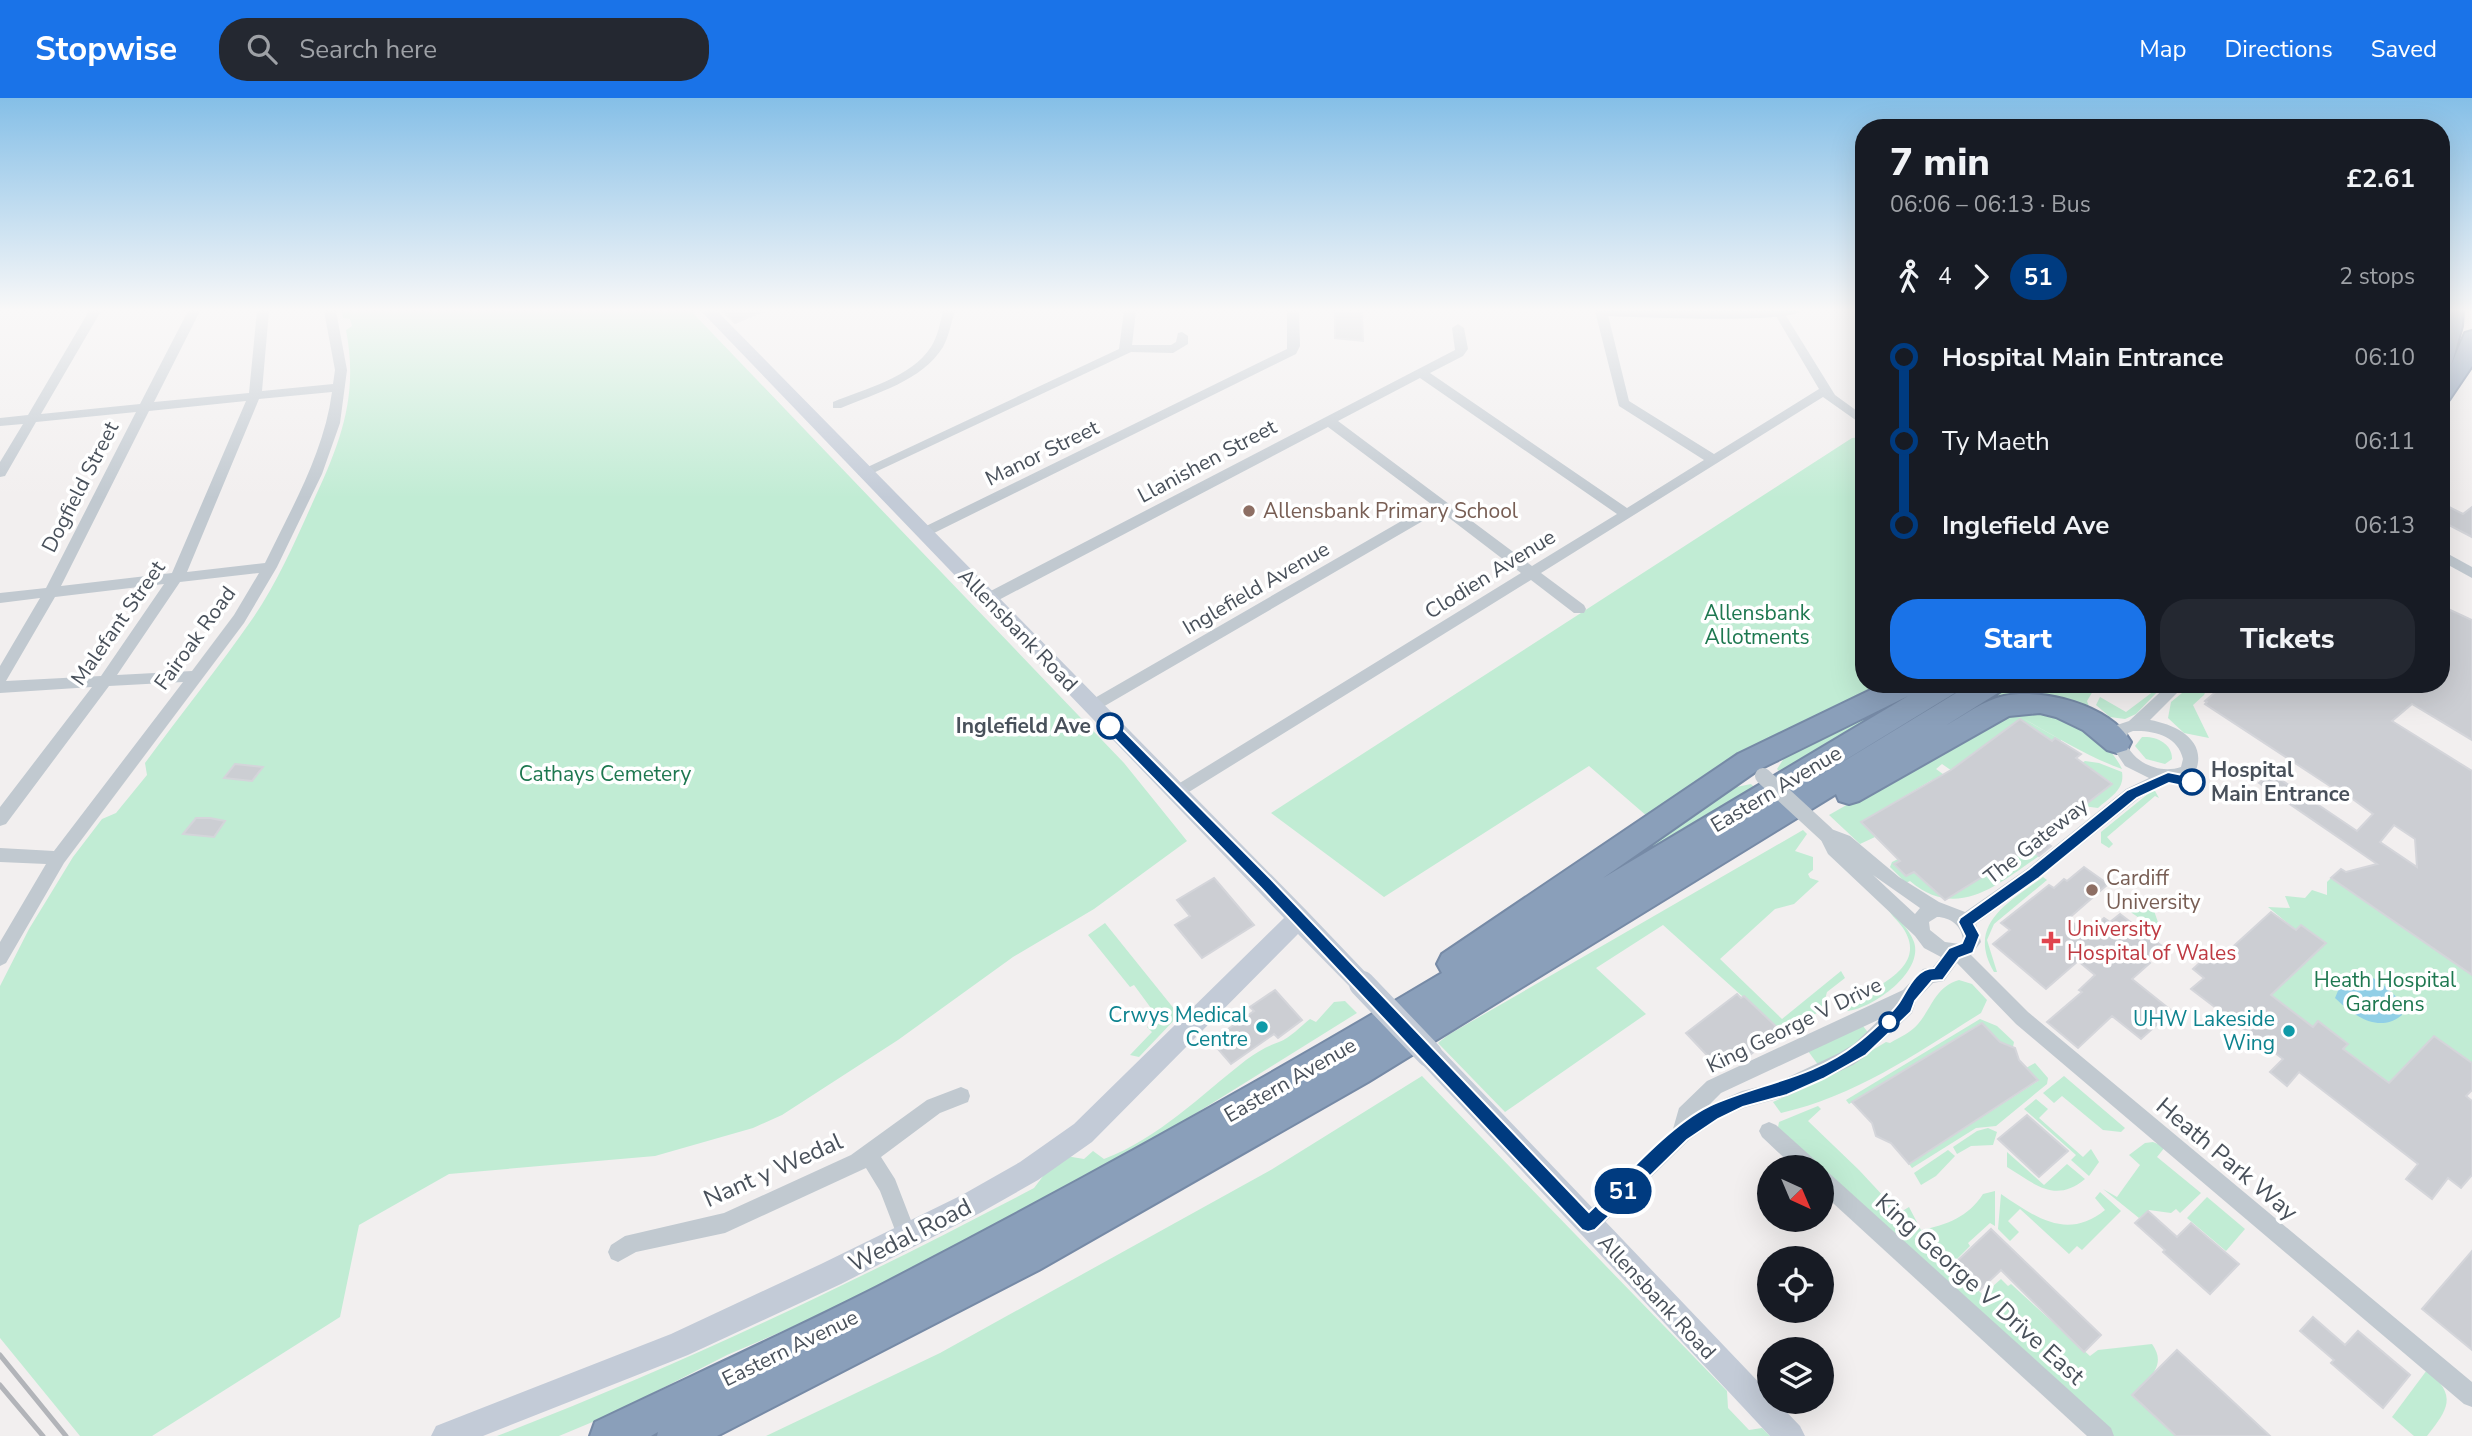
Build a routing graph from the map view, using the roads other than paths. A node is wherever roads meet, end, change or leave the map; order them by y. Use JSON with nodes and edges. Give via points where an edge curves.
{"nodes":[{"id":1,"x":58,"y":373,"type":"edge"},
{"id":2,"x":161,"y":373,"type":"edge"},
{"id":3,"x":256,"y":373,"type":"edge"},
{"id":4,"x":340,"y":373,"type":"edge"},
{"id":5,"x":769,"y":373,"type":"edge"},
{"id":6,"x":906,"y":373,"type":"edge"},
{"id":7,"x":1077,"y":373,"type":"edge"},
{"id":8,"x":1247,"y":373,"type":"edge"},
{"id":9,"x":1421,"y":373,"type":"joint"},
{"id":10,"x":1616,"y":373,"type":"edge"},
{"id":11,"x":1817,"y":373,"type":"edge"},
{"id":12,"x":2471,"y":373,"type":"edge"},
{"id":13,"x":340,"y":387,"type":"junction"},
{"id":14,"x":1826,"y":390,"type":"junction"},
{"id":15,"x":254,"y":396,"type":"junction"},
{"id":16,"x":2450,"y":404,"type":"edge"},
{"id":17,"x":837,"y":405,"type":"dead end"},
{"id":18,"x":144,"y":407,"type":"junction"},
{"id":19,"x":1855,"y":416,"type":"edge"},
{"id":20,"x":32,"y":418,"type":"junction"},
{"id":21,"x":1329,"y":421,"type":"junction"},
{"id":22,"x":0,"y":422,"type":"edge"},
{"id":23,"x":1714,"y":460,"type":"junction"},
{"id":24,"x":864,"y":472,"type":"junction"},
{"id":25,"x":0,"y":473,"type":"edge"},
{"id":26,"x":1440,"y":505,"type":"junction"},
{"id":27,"x":1627,"y":514,"type":"junction"},
{"id":28,"x":923,"y":533,"type":"junction"},
{"id":29,"x":2450,"y":560,"type":"edge"},
{"id":30,"x":270,"y":567,"type":"junction"},
{"id":31,"x":1531,"y":573,"type":"junction"},
{"id":32,"x":2472,"y":573,"type":"edge"},
{"id":33,"x":177,"y":578,"type":"junction"},
{"id":34,"x":50,"y":593,"type":"junction"},
{"id":35,"x":0,"y":598,"type":"edge"},
{"id":36,"x":988,"y":599,"type":"junction"},
{"id":37,"x":1579,"y":609,"type":"dead end"},
{"id":38,"x":196,"y":676,"type":"junction"},
{"id":39,"x":0,"y":679,"type":"edge"},
{"id":40,"x":105,"y":681,"type":"junction"},
{"id":41,"x":0,"y":687,"type":"edge"},
{"id":42,"x":1893,"y":693,"type":"edge"},
{"id":43,"x":1934,"y":693,"type":"edge"},
{"id":44,"x":1977,"y":693,"type":"edge"},
{"id":45,"x":2168,"y":693,"type":"edge"},
{"id":46,"x":2164,"y":696,"type":"junction"},
{"id":47,"x":1091,"y":706,"type":"junction"},
{"id":48,"x":2167,"y":731,"type":"junction"},
{"id":49,"x":2127,"y":742,"type":"junction"},
{"id":50,"x":1756,"y":769,"type":"junction"},
{"id":51,"x":2168,"y":777,"type":"junction"},
{"id":52,"x":1176,"y":794,"type":"junction"},
{"id":53,"x":2132,"y":794,"type":"junction"},
{"id":54,"x":0,"y":820,"type":"edge"},
{"id":55,"x":1826,"y":834,"type":"junction"},
{"id":56,"x":0,"y":855,"type":"edge"},
{"id":57,"x":58,"y":858,"type":"junction"},
{"id":58,"x":1938,"y":910,"type":"junction"},
{"id":59,"x":1619,"y":912,"type":"junction"},
{"id":60,"x":1299,"y":918,"type":"junction"},
{"id":61,"x":1965,"y":922,"type":"junction"},
{"id":62,"x":1920,"y":930,"type":"junction"},
{"id":63,"x":1933,"y":946,"type":"junction"},
{"id":64,"x":1956,"y":953,"type":"junction"},
{"id":65,"x":0,"y":958,"type":"edge"},
{"id":66,"x":1929,"y":975,"type":"junction"},
{"id":67,"x":1909,"y":997,"type":"junction"},
{"id":68,"x":1304,"y":1073,"type":"junction"},
{"id":69,"x":961,"y":1096,"type":"dead end"},
{"id":70,"x":1769,"y":1131,"type":"dead end"},
{"id":71,"x":1682,"y":1134,"type":"junction"},
{"id":72,"x":1795,"y":1155,"type":"edge"},
{"id":73,"x":869,"y":1156,"type":"junction"},
{"id":74,"x":1834,"y":1191,"type":"edge"},
{"id":75,"x":1588,"y":1224,"type":"junction"},
{"id":76,"x":907,"y":1236,"type":"junction"},
{"id":77,"x":618,"y":1252,"type":"dead end"},
{"id":78,"x":2472,"y":1396,"type":"edge"},
{"id":79,"x":446,"y":1436,"type":"edge"},
{"id":80,"x":608,"y":1436,"type":"edge"},
{"id":81,"x":676,"y":1436,"type":"edge"},
{"id":82,"x":1790,"y":1436,"type":"edge"},
{"id":83,"x":2103,"y":1436,"type":"edge"}],
"edges":[{"from":1,"to":20,"type":"street"},
{"from":2,"to":18,"type":"street","name":"Dogfield Street"},
{"from":3,"to":15,"type":"street","name":"Malefant Street"},
{"from":4,"to":13,"type":"street","name":"Fairoak Road"},
{"from":5,"to":24,"type":"street","name":"Allensbank Road"},
{"from":6,"to":17,"type":"street"},
{"from":7,"to":24,"type":"street"},
{"from":8,"to":28,"type":"street","name":"Manor Street"},
{"from":9,"to":21,"type":"street","name":"Llanishen Street"},
{"from":9,"to":27,"type":"street"},
{"from":10,"to":23,"type":"street","via":[[1623,404]]},
{"from":11,"to":14,"type":"street"},
{"from":12,"to":16,"type":"highway"},
{"from":13,"to":15,"type":"street"},
{"from":13,"to":30,"type":"street","name":"Fairoak Road","via":[[327,445]]},
{"from":14,"to":19,"type":"street"},
{"from":14,"to":23,"type":"street","name":"Clodien Avenue"},
{"from":15,"to":18,"type":"street"},
{"from":15,"to":33,"type":"street","name":"Malefant Street"},
{"from":18,"to":20,"type":"street"},
{"from":18,"to":34,"type":"street","name":"Dogfield Street"},
{"from":20,"to":22,"type":"street"},
{"from":20,"to":25,"type":"street"},
{"from":21,"to":26,"type":"street"},
{"from":21,"to":36,"type":"street","name":"Llanishen Street"},
{"from":23,"to":27,"type":"street","name":"Clodien Avenue"},
{"from":24,"to":28,"type":"street","name":"Allensbank Road"},
{"from":26,"to":31,"type":"street"},
{"from":26,"to":47,"type":"street","name":"Inglefield Avenue"},
{"from":27,"to":31,"type":"street","name":"Clodien Avenue"},
{"from":28,"to":36,"type":"street","name":"Allensbank Road"},
{"from":29,"to":32,"type":"street"},
{"from":30,"to":33,"type":"street"},
{"from":30,"to":38,"type":"street","name":"Fairoak Road","via":[[240,620]]},
{"from":31,"to":37,"type":"street"},
{"from":31,"to":52,"type":"street","name":"Clodien Avenue"},
{"from":33,"to":34,"type":"street"},
{"from":33,"to":40,"type":"street","name":"Malefant Street"},
{"from":34,"to":35,"type":"street"},
{"from":34,"to":39,"type":"street","name":"Dogfield Street"},
{"from":36,"to":47,"type":"street","name":"Allensbank Road"},
{"from":38,"to":40,"type":"street"},
{"from":38,"to":57,"type":"street","name":"Fairoak Road"},
{"from":40,"to":41,"type":"street"},
{"from":40,"to":54,"type":"street","name":"Malefant Street"},
{"from":42,"to":50,"type":"highway"},
{"from":43,"to":68,"type":"highway","name":"Eastern Avenue"},
{"from":44,"to":59,"type":"highway","name":"Eastern Avenue"},
{"from":45,"to":46,"type":"street"},
{"from":46,"to":48,"type":"street","via":[[2162,718]]},
{"from":46,"to":49,"type":"street"},
{"from":47,"to":52,"type":"street","name":"Allensbank Road"},
{"from":48,"to":49,"type":"street","via":[[2147,724]]},
{"from":48,"to":51,"type":"street","name":"The Gateway","via":[[2186,745],[2192,759],[2186,773]]},
{"from":49,"to":51,"type":"street","via":[[2151,774]]},
{"from":49,"to":53,"type":"street"},
{"from":49,"to":59,"type":"highway","via":[[2063,709],[2040,703],[2004,706],[1663,897]]},
{"from":50,"to":55,"type":"street","bridge":true},
{"from":50,"to":68,"type":"highway","via":[[1351,1032]]},
{"from":51,"to":53,"type":"street","name":"The Gateway"},
{"from":52,"to":60,"type":"street","name":"Allensbank Road"},
{"from":53,"to":61,"type":"street","name":"The Gateway"},
{"from":55,"to":58,"type":"street","via":[[1844,841],[1893,882]]},
{"from":55,"to":62,"type":"street","via":[[1833,849]]},
{"from":56,"to":57,"type":"street"},
{"from":57,"to":65,"type":"street","name":"Fairoak Road"},
{"from":58,"to":61,"type":"street"},
{"from":58,"to":62,"type":"street","via":[[1925,913]]},
{"from":59,"to":81,"type":"highway","name":"Eastern Avenue","via":[[1334,1085],[1140,1195],[896,1327]]},
{"from":60,"to":75,"type":"street","name":"Allensbank Road","bridge":true},
{"from":60,"to":76,"type":"street","name":"Wedal Road","via":[[1072,1142],[1007,1184]]},
{"from":61,"to":64,"type":"street","via":[[1972,942]]},
{"from":62,"to":63,"type":"street"},
{"from":63,"to":64,"type":"street"},
{"from":63,"to":66,"type":"street","via":[[1924,967]]},
{"from":64,"to":66,"type":"street","name":"King George V Drive","via":[[1938,975]]},
{"from":64,"to":78,"type":"street","name":"Heath Park Way","via":[[2022,1018]]},
{"from":66,"to":67,"type":"street","name":"King George V Drive"},
{"from":67,"to":71,"type":"street","name":"King George V Drive","via":[[1906,1007],[1846,1059],[1781,1090],[1712,1113]]},
{"from":67,"to":71,"type":"street","name":"King George V Drive","via":[[1714,1087],[1686,1114]]},
{"from":68,"to":80,"type":"highway","name":"Eastern Avenue","via":[[887,1301]]},
{"from":69,"to":73,"type":"street","name":"Nant y Wedal","via":[[934,1105]]},
{"from":70,"to":72,"type":"street"},
{"from":71,"to":75,"type":"street","name":"King George V Drive"},
{"from":73,"to":76,"type":"street","name":"Nant y Wedal","via":[[888,1186]]},
{"from":73,"to":77,"type":"street","name":"Nant y Wedal","via":[[724,1223],[632,1243]]},
{"from":74,"to":83,"type":"street","name":"King George V Drive East"},
{"from":75,"to":82,"type":"street","name":"Allensbank Road"},
{"from":76,"to":79,"type":"street","name":"Wedal Road","via":[[678,1345]]}]}
